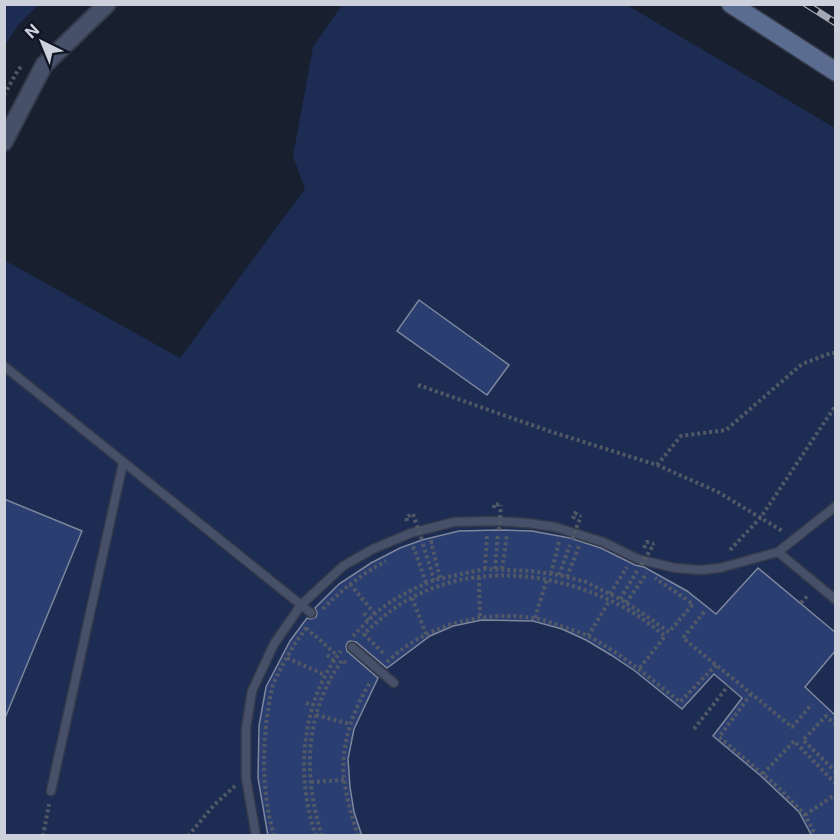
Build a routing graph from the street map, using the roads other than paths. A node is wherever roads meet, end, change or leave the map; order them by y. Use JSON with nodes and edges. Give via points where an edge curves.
{"nodes":[{"id":1,"x":107,"y":4,"type":"edge"},
{"id":2,"x":731,"y":4,"type":"edge"},
{"id":3,"x":836,"y":72,"type":"edge"},
{"id":4,"x":4,"y":142,"type":"edge"},
{"id":5,"x":4,"y":366,"type":"edge"},
{"id":6,"x":123,"y":463,"type":"junction"},
{"id":7,"x":836,"y":506,"type":"edge"},
{"id":8,"x":778,"y":552,"type":"junction"},
{"id":9,"x":836,"y":600,"type":"edge"},
{"id":10,"x":301,"y":605,"type":"junction"},
{"id":11,"x":314,"y":615,"type":"road end"},
{"id":12,"x":350,"y":645,"type":"road end"},
{"id":13,"x":394,"y":683,"type":"dead end"},
{"id":14,"x":51,"y":791,"type":"road end"},
{"id":15,"x":256,"y":836,"type":"edge"}],
"edges":[{"from":1,"to":4,"type":"street","via":[[44,65]]},
{"from":2,"to":3,"type":"main road"},
{"from":5,"to":6,"type":"lane"},
{"from":6,"to":10,"type":"lane"},
{"from":6,"to":14,"type":"lane"},
{"from":7,"to":8,"type":"lane"},
{"from":8,"to":9,"type":"lane"},
{"from":8,"to":10,"type":"lane","via":[[720,568],[675,568],[638,559],[603,542],[555,528],[494,521],[454,522],[411,533],[373,549],[343,566]]},
{"from":10,"to":11,"type":"lane"},
{"from":10,"to":15,"type":"lane","via":[[274,644],[252,691],[246,728],[246,778]]},
{"from":12,"to":13,"type":"lane"}]}
